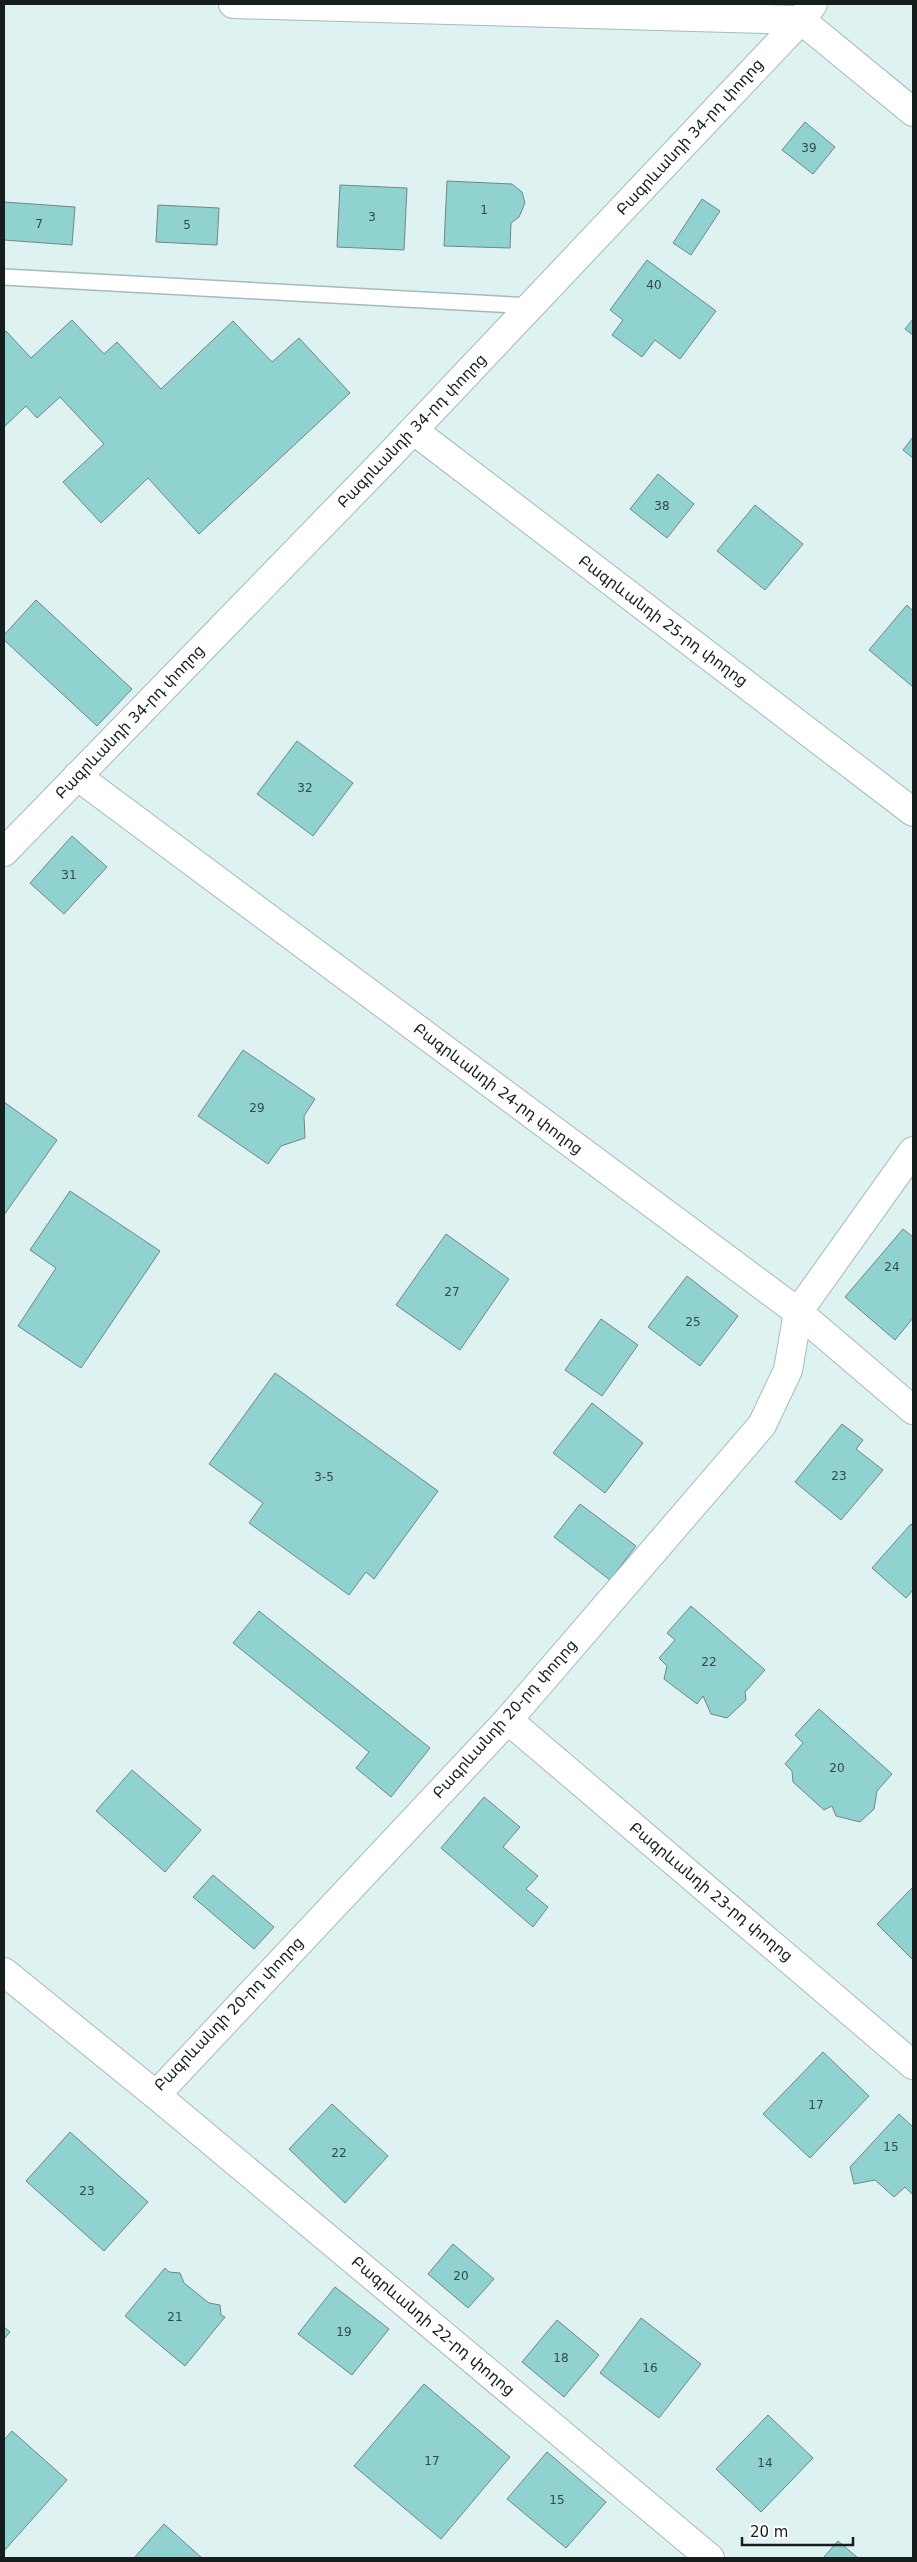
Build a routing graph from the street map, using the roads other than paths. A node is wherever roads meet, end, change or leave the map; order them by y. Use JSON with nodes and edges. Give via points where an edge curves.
{"nodes":[{"id":1,"x":233,"y":4,"type":"edge"},
{"id":2,"x":807,"y":12,"type":"edge"},
{"id":3,"x":913,"y":112,"type":"edge"},
{"id":4,"x":4,"y":278,"type":"edge"},
{"id":5,"x":531,"y":306,"type":"junction"},
{"id":6,"x":413,"y":430,"type":"junction"},
{"id":7,"x":77,"y":776,"type":"junction"},
{"id":8,"x":913,"y":812,"type":"edge"},
{"id":9,"x":4,"y":852,"type":"edge"},
{"id":10,"x":913,"y":1151,"type":"edge"},
{"id":11,"x":798,"y":1312,"type":"junction"},
{"id":12,"x":913,"y":1410,"type":"edge"},
{"id":13,"x":508,"y":1720,"type":"junction"},
{"id":14,"x":4,"y":1972,"type":"edge"},
{"id":15,"x":913,"y":2065,"type":"edge"},
{"id":16,"x":156,"y":2095,"type":"junction"},
{"id":17,"x":710,"y":2558,"type":"edge"}],
"edges":[{"from":1,"to":2,"type":"street"},
{"from":2,"to":3,"type":"street"},
{"from":2,"to":5,"type":"street","name":"Բագրևանդի 34-րդ փողոց"},
{"from":4,"to":5,"type":"lane"},
{"from":5,"to":6,"type":"street","name":"Բագրևանդի 34-րդ փողոց"},
{"from":6,"to":7,"type":"street","name":"Բագրևանդի 34-րդ փողոց"},
{"from":6,"to":8,"type":"street","name":"Բագրևանդի 25-րդ փողոց"},
{"from":7,"to":9,"type":"street","name":"Բագրևանդի 34-րդ փողոց"},
{"from":7,"to":11,"type":"street","name":"Բագրևանդի 24-րդ փողոց"},
{"from":10,"to":11,"type":"street","name":"Բագրևանդի 20-րդ փողոց"},
{"from":11,"to":12,"type":"street","name":"Բագրևանդի 24-րդ փողոց"},
{"from":11,"to":13,"type":"street","name":"Բագրևանդի 20-րդ փողոց","via":[[788,1370],[762,1425]]},
{"from":13,"to":15,"type":"street","name":"Բագրևանդի 23-րդ փողոց"},
{"from":13,"to":16,"type":"street","name":"Բագրևանդի 20-րդ փողոց"},
{"from":14,"to":16,"type":"street","name":"Բագրևանդի 20-րդ փողոց"},
{"from":16,"to":17,"type":"street","name":"Բագրևանդի 22-րդ փողոց"}]}
